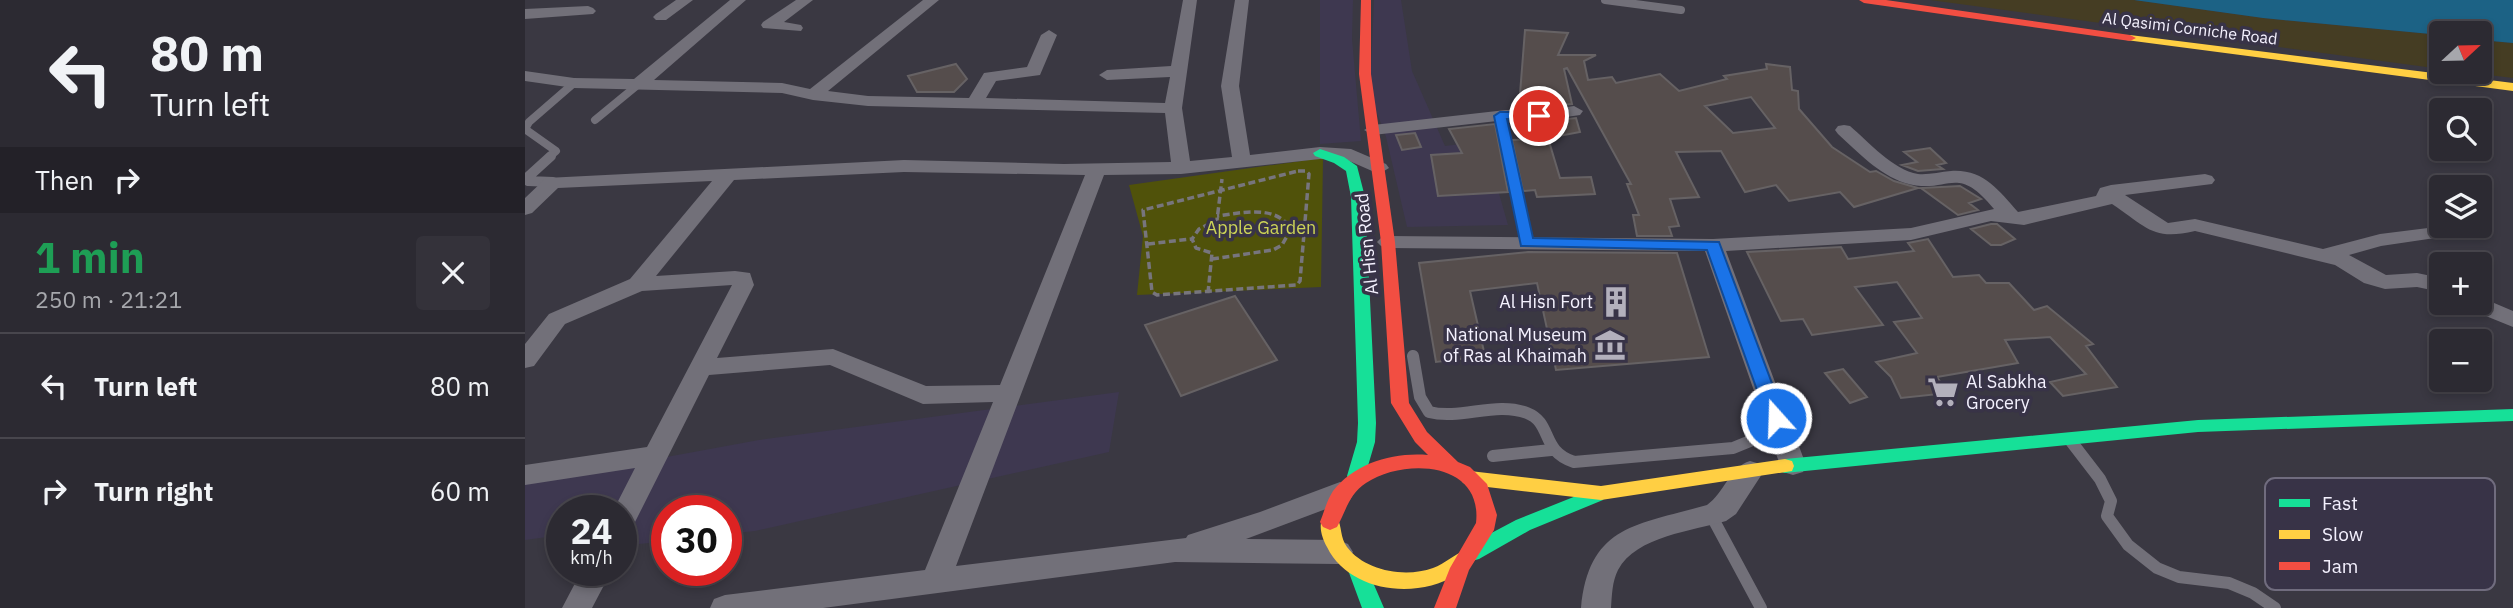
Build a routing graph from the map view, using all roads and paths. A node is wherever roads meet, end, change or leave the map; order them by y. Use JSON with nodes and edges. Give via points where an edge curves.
{"nodes":[{"id":1,"x":537,"y":0,"type":"edge"},
{"id":2,"x":686,"y":0,"type":"edge"},
{"id":3,"x":740,"y":0,"type":"edge"},
{"id":4,"x":806,"y":0,"type":"edge"},
{"id":5,"x":932,"y":0,"type":"edge"},
{"id":6,"x":1190,"y":0,"type":"edge"},
{"id":7,"x":1242,"y":0,"type":"edge"},
{"id":8,"x":1366,"y":0,"type":"edge"},
{"id":9,"x":1605,"y":0,"type":"edge"},
{"id":10,"x":1864,"y":0,"type":"edge"},
{"id":11,"x":525,"y":8,"type":"edge"},
{"id":12,"x":1681,"y":10,"type":"dead end"},
{"id":13,"x":588,"y":11,"type":"dead end"},
{"id":14,"x":525,"y":14,"type":"edge"},
{"id":15,"x":661,"y":17,"type":"dead end"},
{"id":16,"x":795,"y":28,"type":"dead end"},
{"id":17,"x":1049,"y":35,"type":"dead end"},
{"id":18,"x":1178,"y":71,"type":"junction"},
{"id":19,"x":1107,"y":75,"type":"dead end"},
{"id":20,"x":525,"y":76,"type":"edge"},
{"id":21,"x":574,"y":83,"type":"junction"},
{"id":22,"x":640,"y":83,"type":"junction"},
{"id":23,"x":2513,"y":87,"type":"edge"},
{"id":24,"x":813,"y":95,"type":"junction"},
{"id":25,"x":974,"y":104,"type":"junction"},
{"id":26,"x":1173,"y":108,"type":"junction"},
{"id":27,"x":1574,"y":111,"type":"dead end"},
{"id":28,"x":1500,"y":116,"type":"junction"},
{"id":29,"x":595,"y":120,"type":"dead end"},
{"id":30,"x":1373,"y":130,"type":"junction"},
{"id":31,"x":1844,"y":130,"type":"dead end"},
{"id":32,"x":1320,"y":153,"type":"junction"},
{"id":33,"x":1234,"y":162,"type":"junction"},
{"id":34,"x":1181,"y":168,"type":"junction"},
{"id":35,"x":1379,"y":168,"type":"junction"},
{"id":36,"x":1097,"y":169,"type":"junction"},
{"id":37,"x":728,"y":174,"type":"junction"},
{"id":38,"x":2205,"y":180,"type":"dead end"},
{"id":39,"x":553,"y":182,"type":"junction"},
{"id":40,"x":1221,"y":191,"type":"junction"},
{"id":41,"x":2107,"y":192,"type":"junction"},
{"id":42,"x":525,"y":209,"type":"edge"},
{"id":43,"x":1217,"y":216,"type":"junction"},
{"id":44,"x":2013,"y":219,"type":"junction"},
{"id":45,"x":1304,"y":227,"type":"junction"},
{"id":46,"x":1291,"y":229,"type":"junction"},
{"id":47,"x":2428,"y":234,"type":"dead end"},
{"id":48,"x":1192,"y":239,"type":"junction"},
{"id":49,"x":1388,"y":242,"type":"junction"},
{"id":50,"x":1526,"y":242,"type":"junction"},
{"id":51,"x":1148,"y":244,"type":"junction"},
{"id":52,"x":1713,"y":245,"type":"junction"},
{"id":53,"x":2325,"y":255,"type":"junction"},
{"id":54,"x":1212,"y":259,"type":"junction"},
{"id":55,"x":2429,"y":282,"type":"edge"},
{"id":56,"x":638,"y":284,"type":"junction"},
{"id":57,"x":1207,"y":293,"type":"junction"},
{"id":58,"x":2492,"y":311,"type":"edge"},
{"id":59,"x":2513,"y":320,"type":"edge"},
{"id":60,"x":1394,"y":325,"type":"junction"},
{"id":61,"x":525,"y":360,"type":"edge"},
{"id":62,"x":700,"y":368,"type":"junction"},
{"id":63,"x":1008,"y":393,"type":"junction"},
{"id":64,"x":2513,"y":415,"type":"edge"},
{"id":65,"x":1776,"y":418,"type":"junction"},
{"id":66,"x":2068,"y":438,"type":"junction"},
{"id":67,"x":1551,"y":450,"type":"junction"},
{"id":68,"x":1709,"y":451,"type":"junction"},
{"id":69,"x":656,"y":455,"type":"junction"},
{"id":70,"x":1493,"y":456,"type":"dead end"},
{"id":71,"x":1793,"y":465,"type":"junction"},
{"id":72,"x":1451,"y":466,"type":"junction"},
{"id":73,"x":1750,"y":471,"type":"junction"},
{"id":74,"x":525,"y":475,"type":"edge"},
{"id":75,"x":1718,"y":476,"type":"junction"},
{"id":76,"x":1470,"y":478,"type":"junction"},
{"id":77,"x":1348,"y":485,"type":"junction"},
{"id":78,"x":1601,"y":493,"type":"junction"},
{"id":79,"x":635,"y":495,"type":"edge"},
{"id":80,"x":1711,"y":515,"type":"junction"},
{"id":81,"x":1175,"y":550,"type":"junction"},
{"id":82,"x":1469,"y":556,"type":"junction"},
{"id":83,"x":1348,"y":561,"type":"junction"},
{"id":84,"x":935,"y":581,"type":"junction"},
{"id":85,"x":589,"y":586,"type":"edge"},
{"id":86,"x":577,"y":608,"type":"edge"},
{"id":87,"x":725,"y":608,"type":"edge"},
{"id":88,"x":1373,"y":608,"type":"edge"},
{"id":89,"x":1445,"y":608,"type":"edge"},
{"id":90,"x":1596,"y":608,"type":"edge"},
{"id":91,"x":1761,"y":608,"type":"edge"},
{"id":92,"x":2275,"y":608,"type":"edge"}],
"edges":[{"from":1,"to":11,"type":"street"},
{"from":2,"to":15,"type":"street"},
{"from":3,"to":22,"type":"street"},
{"from":4,"to":16,"type":"street","via":[[769,25]]},
{"from":5,"to":24,"type":"street"},
{"from":6,"to":18,"type":"street"},
{"from":7,"to":33,"type":"street","via":[[1230,86]]},
{"from":8,"to":30,"type":"street","name":"Al Hisn Road","via":[[1365,74]]},
{"from":9,"to":12,"type":"lane"},
{"from":10,"to":23,"type":"street","name":"Al Qasimi Corniche Road"},
{"from":13,"to":14,"type":"street"},
{"from":17,"to":25,"type":"street","via":[[1034,71],[990,76]]},
{"from":18,"to":19,"type":"street"},
{"from":18,"to":26,"type":"street"},
{"from":20,"to":21,"type":"street"},
{"from":21,"to":22,"type":"street"},
{"from":21,"to":39,"type":"lane","via":[[525,129],[556,151],[528,181]]},
{"from":22,"to":24,"type":"street","via":[[782,88]]},
{"from":22,"to":29,"type":"lane"},
{"from":24,"to":25,"type":"street"},
{"from":25,"to":26,"type":"street"},
{"from":26,"to":34,"type":"street"},
{"from":27,"to":28,"type":"street"},
{"from":28,"to":30,"type":"street"},
{"from":28,"to":50,"type":"lane"},
{"from":30,"to":35,"type":"street","name":"Al Hisn Road"},
{"from":31,"to":44,"type":"street","via":[[1888,167],[1911,178],[1963,176],[1979,181]]},
{"from":32,"to":33,"type":"street"},
{"from":32,"to":35,"type":"street","via":[[1351,155]]},
{"from":32,"to":77,"type":"street","name":"Al Hisn Road","via":[[1352,169],[1358,197],[1367,422],[1366,442]]},
{"from":33,"to":34,"type":"street"},
{"from":33,"to":40,"type":"path"},
{"from":34,"to":36,"type":"street"},
{"from":35,"to":49,"type":"street","name":"Al Hisn Road"},
{"from":36,"to":37,"type":"street","via":[[904,166]]},
{"from":36,"to":63,"type":"street"},
{"from":37,"to":39,"type":"street"},
{"from":37,"to":56,"type":"street"},
{"from":38,"to":41,"type":"street"},
{"from":39,"to":42,"type":"street"},
{"from":40,"to":43,"type":"path"},
{"from":40,"to":45,"type":"path","via":[[1306,171]]},
{"from":40,"to":51,"type":"path","via":[[1143,210]]},
{"from":41,"to":44,"type":"street","via":[[2106,200]]},
{"from":41,"to":53,"type":"street","via":[[2163,229],[2195,225]]},
{"from":43,"to":46,"type":"path","via":[[1273,214],[1285,219]]},
{"from":43,"to":48,"type":"path"},
{"from":44,"to":52,"type":"street","via":[[1991,215],[1911,234]]},
{"from":45,"to":46,"type":"path"},
{"from":45,"to":57,"type":"path","via":[[1297,285]]},
{"from":46,"to":54,"type":"path","via":[[1282,245],[1273,250]]},
{"from":47,"to":53,"type":"street","via":[[2380,240]]},
{"from":48,"to":51,"type":"path"},
{"from":48,"to":54,"type":"path","via":[[1196,248],[1212,253]]},
{"from":49,"to":50,"type":"street"},
{"from":49,"to":60,"type":"street","name":"Al Hisn Road"},
{"from":50,"to":52,"type":"street"},
{"from":51,"to":57,"type":"path","via":[[1152,292]]},
{"from":52,"to":65,"type":"street"},
{"from":53,"to":55,"type":"street","via":[[2385,282]]},
{"from":54,"to":57,"type":"path"},
{"from":56,"to":61,"type":"street","via":[[557,319]]},
{"from":56,"to":62,"type":"street","via":[[742,278],[743,285]]},
{"from":58,"to":59,"type":"street"},
{"from":60,"to":67,"type":"lane","via":[[1409,342],[1420,397],[1429,412],[1452,416],[1527,412],[1541,422]]},
{"from":60,"to":72,"type":"street","name":"Al Hisn Road","via":[[1400,403],[1408,423],[1422,442]]},
{"from":62,"to":63,"type":"street","via":[[833,357],[923,395]]},
{"from":62,"to":69,"type":"street"},
{"from":63,"to":84,"type":"street"},
{"from":64,"to":66,"type":"street","via":[[2198,426]]},
{"from":65,"to":68,"type":"lane","via":[[1755,439]]},
{"from":65,"to":71,"type":"street"},
{"from":66,"to":71,"type":"street"},
{"from":66,"to":92,"type":"lane","via":[[2111,500],[2107,516],[2117,534],[2144,560],[2178,577],[2236,585]]},
{"from":67,"to":68,"type":"lane","via":[[1574,462]]},
{"from":67,"to":70,"type":"lane"},
{"from":68,"to":75,"type":"street"},
{"from":69,"to":74,"type":"street"},
{"from":69,"to":79,"type":"street"},
{"from":71,"to":73,"type":"street"},
{"from":72,"to":76,"type":"street"},
{"from":72,"to":77,"type":"street","via":[[1428,459],[1403,459],[1378,465]]},
{"from":73,"to":75,"type":"street"},
{"from":73,"to":80,"type":"street","via":[[1726,506]]},
{"from":75,"to":78,"type":"street"},
{"from":76,"to":78,"type":"street"},
{"from":76,"to":82,"type":"street","via":[[1482,494],[1487,513],[1483,533]]},
{"from":77,"to":81,"type":"street","via":[[1268,521]]},
{"from":77,"to":83,"type":"street","via":[[1331,512],[1330,533]]},
{"from":78,"to":82,"type":"street","via":[[1523,525]]},
{"from":80,"to":90,"type":"street","via":[[1624,542],[1610,553],[1595,588]]},
{"from":80,"to":91,"type":"lane"},
{"from":81,"to":83,"type":"street"},
{"from":81,"to":84,"type":"street"},
{"from":82,"to":83,"type":"street","via":[[1442,573],[1413,581],[1384,580]]},
{"from":82,"to":89,"type":"street"},
{"from":83,"to":88,"type":"street"},
{"from":84,"to":87,"type":"street"},
{"from":85,"to":86,"type":"street"}]}
